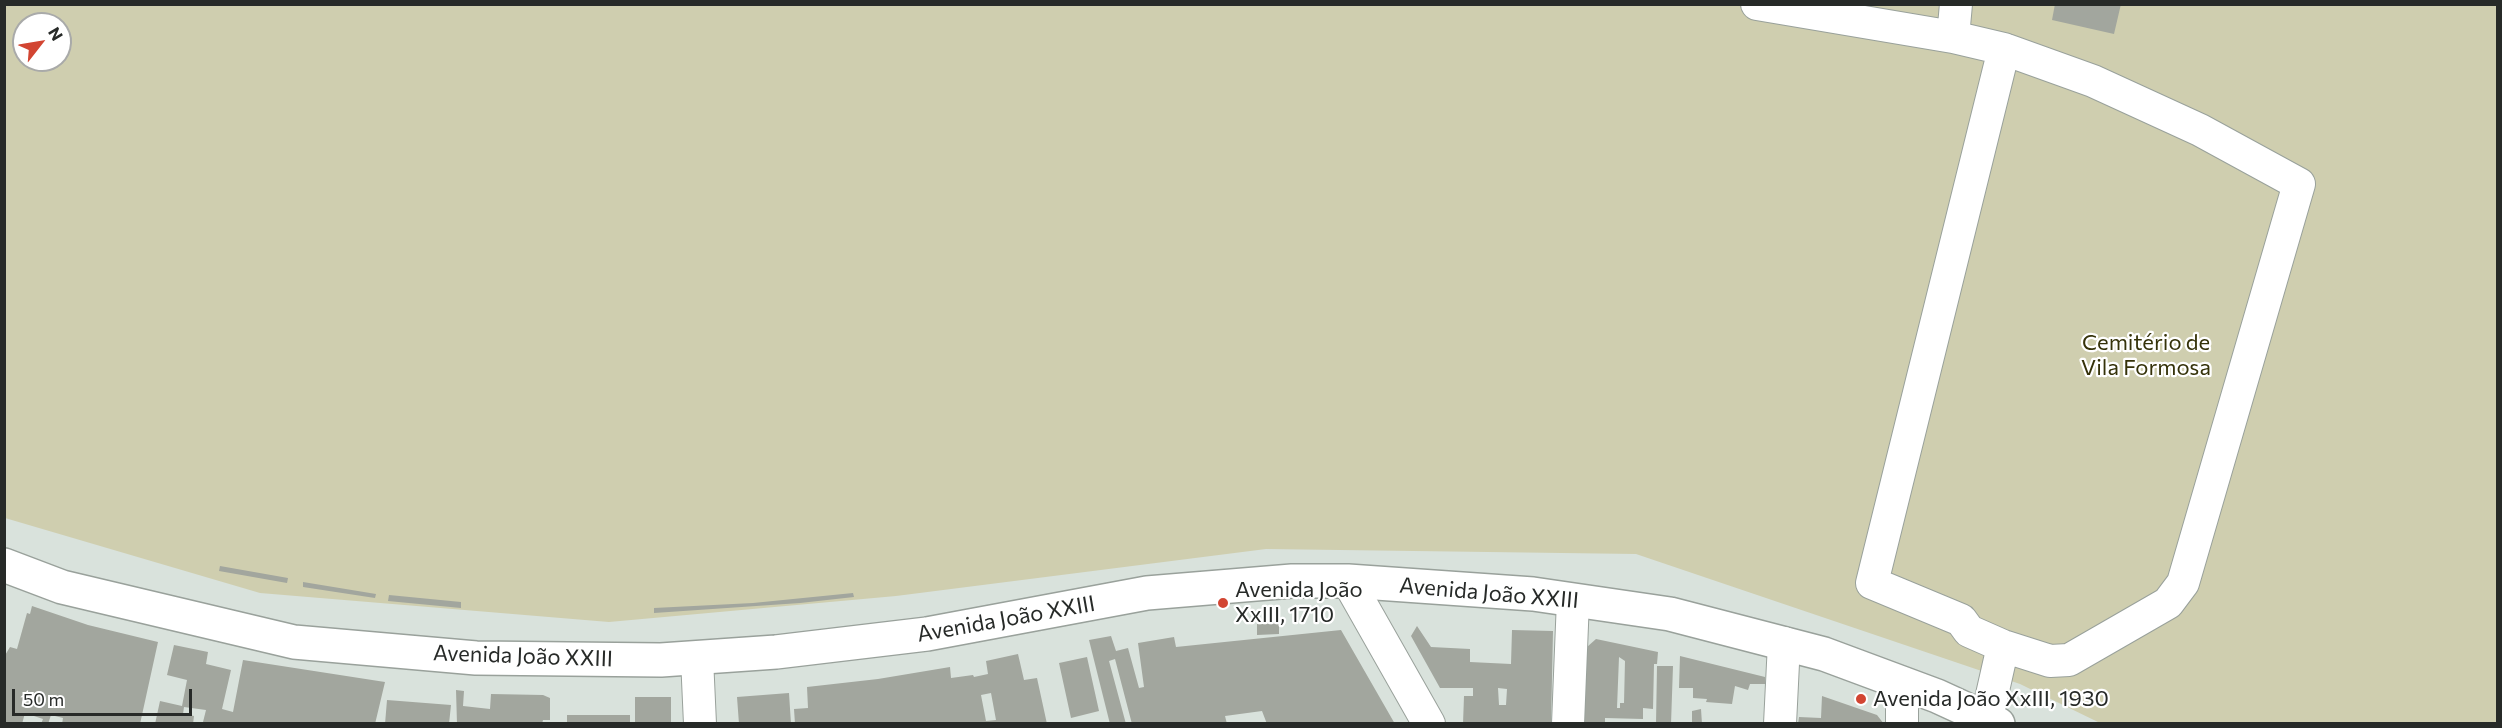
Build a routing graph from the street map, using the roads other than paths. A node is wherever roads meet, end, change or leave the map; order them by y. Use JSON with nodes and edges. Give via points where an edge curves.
{"nodes":[{"id":1,"x":1757,"y":4,"type":"edge"},
{"id":2,"x":1956,"y":4,"type":"edge"},
{"id":3,"x":1953,"y":37,"type":"junction"},
{"id":4,"x":2004,"y":49,"type":"junction"},
{"id":5,"x":4,"y":564,"type":"edge"},
{"id":6,"x":1348,"y":581,"type":"junction"},
{"id":7,"x":1573,"y":600,"type":"junction"},
{"id":8,"x":1784,"y":643,"type":"junction"},
{"id":9,"x":2003,"y":646,"type":"junction"},
{"id":10,"x":697,"y":658,"type":"junction"},
{"id":11,"x":1902,"y":683,"type":"junction"},
{"id":12,"x":1993,"y":720,"type":"edge"},
{"id":13,"x":700,"y":723,"type":"edge"},
{"id":14,"x":1429,"y":723,"type":"edge"},
{"id":15,"x":1568,"y":723,"type":"edge"},
{"id":16,"x":1780,"y":723,"type":"edge"},
{"id":17,"x":1902,"y":723,"type":"edge"}],
"edges":[{"from":1,"to":3,"type":"street"},
{"from":2,"to":3,"type":"street"},
{"from":3,"to":4,"type":"street"},
{"from":4,"to":9,"type":"street","via":[[1872,583],[1961,621],[1969,631]]},
{"from":4,"to":9,"type":"street","via":[[2093,81],[2200,130],[2300,184],[2183,583],[2168,603],[2069,660],[2050,661]]},
{"from":5,"to":10,"type":"main road","name":"Avenida João XXIII","via":[[62,587],[294,642],[476,658]]},
{"from":6,"to":7,"type":"main road","name":"Avenida João XXIII"},
{"from":6,"to":10,"type":"main road","name":"Avenida João XXIII","via":[[1292,580],[1147,592],[927,634]]},
{"from":6,"to":14,"type":"street"},
{"from":7,"to":8,"type":"main road","name":"Avenida João XXIII","via":[[1670,614]]},
{"from":7,"to":15,"type":"street"},
{"from":8,"to":11,"type":"main road","name":"Avenida João XXIII"},
{"from":8,"to":16,"type":"street"},
{"from":9,"to":12,"type":"street"},
{"from":10,"to":13,"type":"street"},
{"from":11,"to":12,"type":"main road","name":"Avenida João XXIII"},
{"from":11,"to":17,"type":"street"}]}
